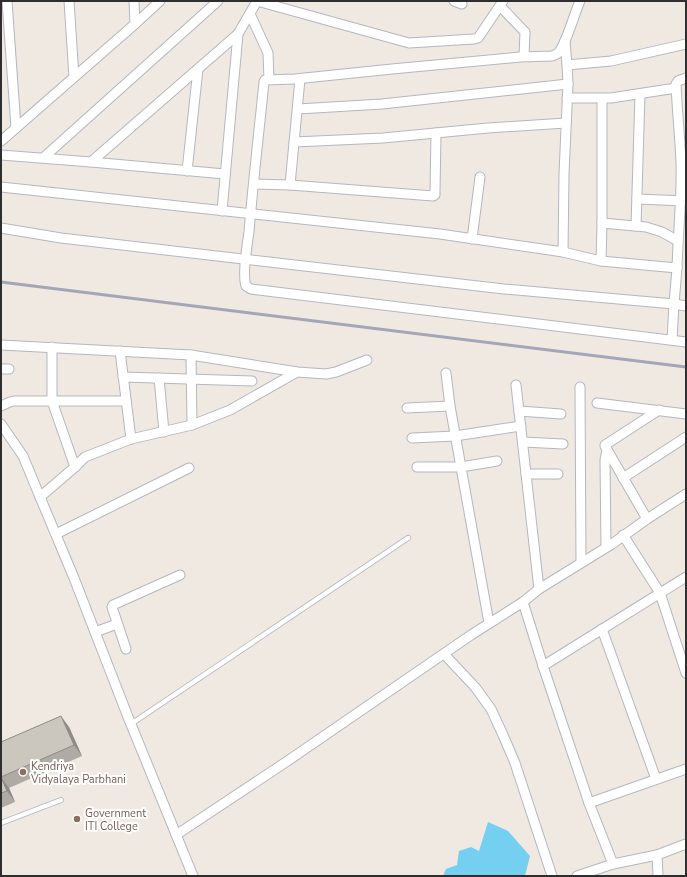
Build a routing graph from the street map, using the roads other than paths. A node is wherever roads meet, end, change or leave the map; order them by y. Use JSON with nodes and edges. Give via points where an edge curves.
{"nodes":[{"id":1,"x":7,"y":1,"type":"edge"},
{"id":2,"x":69,"y":1,"type":"edge"},
{"id":3,"x":134,"y":1,"type":"edge"},
{"id":4,"x":160,"y":1,"type":"edge"},
{"id":5,"x":218,"y":1,"type":"edge"},
{"id":6,"x":257,"y":1,"type":"edge"},
{"id":7,"x":580,"y":1,"type":"edge"},
{"id":8,"x":502,"y":4,"type":"edge"},
{"id":9,"x":250,"y":14,"type":"junction"},
{"id":10,"x":135,"y":24,"type":"junction"},
{"id":11,"x":238,"y":34,"type":"junction"},
{"id":12,"x":565,"y":41,"type":"junction"},
{"id":13,"x":686,"y":44,"type":"edge"},
{"id":14,"x":524,"y":56,"type":"junction"},
{"id":15,"x":567,"y":65,"type":"junction"},
{"id":16,"x":198,"y":69,"type":"junction"},
{"id":17,"x":74,"y":77,"type":"junction"},
{"id":18,"x":686,"y":78,"type":"edge"},
{"id":19,"x":269,"y":79,"type":"junction"},
{"id":20,"x":300,"y":79,"type":"junction"},
{"id":21,"x":568,"y":84,"type":"junction"},
{"id":22,"x":676,"y":88,"type":"junction"},
{"id":23,"x":640,"y":94,"type":"junction"},
{"id":24,"x":567,"y":98,"type":"junction"},
{"id":25,"x":602,"y":98,"type":"junction"},
{"id":26,"x":298,"y":109,"type":"junction"},
{"id":27,"x":682,"y":111,"type":"edge"},
{"id":28,"x":566,"y":123,"type":"junction"},
{"id":29,"x":16,"y":128,"type":"junction"},
{"id":30,"x":436,"y":133,"type":"junction"},
{"id":31,"x":1,"y":142,"type":"edge"},
{"id":32,"x":294,"y":142,"type":"junction"},
{"id":33,"x":1,"y":155,"type":"edge"},
{"id":34,"x":43,"y":158,"type":"junction"},
{"id":35,"x":91,"y":162,"type":"junction"},
{"id":36,"x":683,"y":163,"type":"edge"},
{"id":37,"x":187,"y":171,"type":"junction"},
{"id":38,"x":225,"y":174,"type":"junction"},
{"id":39,"x":480,"y":177,"type":"dead end"},
{"id":40,"x":254,"y":184,"type":"junction"},
{"id":41,"x":290,"y":186,"type":"junction"},
{"id":42,"x":1,"y":187,"type":"edge"},
{"id":43,"x":637,"y":199,"type":"junction"},
{"id":44,"x":683,"y":201,"type":"edge"},
{"id":45,"x":222,"y":211,"type":"junction"},
{"id":46,"x":250,"y":214,"type":"junction"},
{"id":47,"x":602,"y":223,"type":"junction"},
{"id":48,"x":636,"y":226,"type":"junction"},
{"id":49,"x":1,"y":228,"type":"edge"},
{"id":50,"x":682,"y":230,"type":"edge"},
{"id":51,"x":472,"y":239,"type":"junction"},
{"id":52,"x":678,"y":241,"type":"junction"},
{"id":53,"x":563,"y":252,"type":"junction"},
{"id":54,"x":246,"y":258,"type":"junction"},
{"id":55,"x":601,"y":261,"type":"junction"},
{"id":56,"x":676,"y":268,"type":"junction"},
{"id":57,"x":674,"y":304,"type":"junction"},
{"id":58,"x":686,"y":306,"type":"edge"},
{"id":59,"x":672,"y":340,"type":"junction"},
{"id":60,"x":686,"y":342,"type":"edge"},
{"id":61,"x":1,"y":345,"type":"edge"},
{"id":62,"x":52,"y":347,"type":"junction"},
{"id":63,"x":120,"y":351,"type":"junction"},
{"id":64,"x":191,"y":355,"type":"junction"},
{"id":65,"x":367,"y":360,"type":"dead end"},
{"id":66,"x":298,"y":372,"type":"junction"},
{"id":67,"x":446,"y":373,"type":"dead end"},
{"id":68,"x":123,"y":377,"type":"junction"},
{"id":69,"x":160,"y":378,"type":"junction"},
{"id":70,"x":191,"y":379,"type":"junction"},
{"id":71,"x":252,"y":381,"type":"dead end"},
{"id":72,"x":516,"y":385,"type":"dead end"},
{"id":73,"x":580,"y":387,"type":"dead end"},
{"id":74,"x":52,"y":401,"type":"junction"},
{"id":75,"x":126,"y":401,"type":"junction"},
{"id":76,"x":597,"y":403,"type":"dead end"},
{"id":77,"x":1,"y":406,"type":"edge"},
{"id":78,"x":450,"y":406,"type":"junction"},
{"id":79,"x":407,"y":408,"type":"dead end"},
{"id":80,"x":658,"y":410,"type":"junction"},
{"id":81,"x":519,"y":411,"type":"junction"},
{"id":82,"x":560,"y":414,"type":"dead end"},
{"id":83,"x":686,"y":414,"type":"edge"},
{"id":84,"x":1,"y":424,"type":"edge"},
{"id":85,"x":192,"y":425,"type":"junction"},
{"id":86,"x":521,"y":426,"type":"junction"},
{"id":87,"x":164,"y":432,"type":"junction"},
{"id":88,"x":456,"y":436,"type":"junction"},
{"id":89,"x":686,"y":437,"type":"edge"},
{"id":90,"x":412,"y":438,"type":"dead end"},
{"id":91,"x":131,"y":439,"type":"junction"},
{"id":92,"x":523,"y":442,"type":"junction"},
{"id":93,"x":563,"y":444,"type":"dead end"},
{"id":94,"x":607,"y":450,"type":"junction"},
{"id":95,"x":496,"y":461,"type":"dead end"},
{"id":96,"x":461,"y":466,"type":"junction"},
{"id":97,"x":75,"y":467,"type":"junction"},
{"id":98,"x":417,"y":467,"type":"dead end"},
{"id":99,"x":189,"y":468,"type":"dead end"},
{"id":100,"x":526,"y":474,"type":"junction"},
{"id":101,"x":558,"y":474,"type":"dead end"},
{"id":102,"x":623,"y":478,"type":"junction"},
{"id":103,"x":686,"y":494,"type":"edge"},
{"id":104,"x":40,"y":497,"type":"junction"},
{"id":105,"x":647,"y":519,"type":"junction"},
{"id":106,"x":56,"y":534,"type":"junction"},
{"id":107,"x":623,"y":535,"type":"junction"},
{"id":108,"x":408,"y":538,"type":"dead end"},
{"id":109,"x":606,"y":547,"type":"junction"},
{"id":110,"x":581,"y":562,"type":"junction"},
{"id":111,"x":180,"y":575,"type":"dead end"},
{"id":112,"x":686,"y":576,"type":"edge"},
{"id":113,"x":539,"y":589,"type":"junction"},
{"id":114,"x":660,"y":593,"type":"junction"},
{"id":115,"x":523,"y":602,"type":"junction"},
{"id":116,"x":117,"y":624,"type":"junction"},
{"id":117,"x":489,"y":624,"type":"junction"},
{"id":118,"x":602,"y":629,"type":"junction"},
{"id":119,"x":95,"y":632,"type":"junction"},
{"id":120,"x":126,"y":649,"type":"dead end"},
{"id":121,"x":683,"y":651,"type":"edge"},
{"id":122,"x":444,"y":654,"type":"junction"},
{"id":123,"x":543,"y":666,"type":"junction"},
{"id":124,"x":686,"y":673,"type":"edge"},
{"id":125,"x":131,"y":724,"type":"junction"},
{"id":126,"x":686,"y":769,"type":"edge"},
{"id":127,"x":656,"y":780,"type":"junction"},
{"id":128,"x":60,"y":800,"type":"dead end"},
{"id":129,"x":589,"y":802,"type":"junction"},
{"id":130,"x":1,"y":823,"type":"edge"},
{"id":131,"x":176,"y":835,"type":"junction"},
{"id":132,"x":686,"y":844,"type":"edge"},
{"id":133,"x":657,"y":855,"type":"junction"},
{"id":134,"x":613,"y":864,"type":"junction"},
{"id":135,"x":193,"y":876,"type":"edge"},
{"id":136,"x":552,"y":876,"type":"edge"},
{"id":137,"x":577,"y":876,"type":"edge"},
{"id":138,"x":658,"y":876,"type":"edge"}],
"edges":[{"from":1,"to":29,"type":"street"},
{"from":2,"to":17,"type":"street"},
{"from":3,"to":10,"type":"street"},
{"from":4,"to":10,"type":"street"},
{"from":5,"to":34,"type":"street"},
{"from":6,"to":8,"type":"street","via":[[409,43],[478,38]]},
{"from":6,"to":9,"type":"street"},
{"from":7,"to":12,"type":"street"},
{"from":8,"to":14,"type":"street","via":[[525,32]]},
{"from":9,"to":11,"type":"street"},
{"from":9,"to":19,"type":"street","via":[[268,53]]},
{"from":10,"to":17,"type":"street"},
{"from":11,"to":16,"type":"street"},
{"from":11,"to":38,"type":"street"},
{"from":12,"to":14,"type":"street","via":[[556,55]]},
{"from":12,"to":15,"type":"street"},
{"from":13,"to":15,"type":"street","via":[[610,60]]},
{"from":14,"to":20,"type":"street"},
{"from":15,"to":21,"type":"street"},
{"from":16,"to":35,"type":"street"},
{"from":16,"to":37,"type":"street"},
{"from":17,"to":29,"type":"street"},
{"from":18,"to":22,"type":"street","via":[[678,81]]},
{"from":19,"to":20,"type":"street"},
{"from":19,"to":40,"type":"street","via":[[264,82]]},
{"from":20,"to":26,"type":"street"},
{"from":21,"to":24,"type":"street"},
{"from":21,"to":26,"type":"street","via":[[382,104]]},
{"from":22,"to":23,"type":"street"},
{"from":22,"to":27,"type":"street"},
{"from":23,"to":25,"type":"street"},
{"from":23,"to":43,"type":"street"},
{"from":24,"to":25,"type":"street"},
{"from":24,"to":28,"type":"street"},
{"from":25,"to":47,"type":"street"},
{"from":26,"to":32,"type":"street"},
{"from":27,"to":36,"type":"street"},
{"from":28,"to":30,"type":"street"},
{"from":28,"to":53,"type":"street"},
{"from":29,"to":31,"type":"street"},
{"from":30,"to":32,"type":"street"},
{"from":30,"to":41,"type":"street","via":[[436,192],[433,196]]},
{"from":32,"to":41,"type":"street"},
{"from":33,"to":34,"type":"street"},
{"from":34,"to":35,"type":"street"},
{"from":35,"to":37,"type":"street"},
{"from":36,"to":44,"type":"street"},
{"from":37,"to":38,"type":"street"},
{"from":38,"to":45,"type":"street"},
{"from":39,"to":51,"type":"street"},
{"from":40,"to":41,"type":"street"},
{"from":40,"to":46,"type":"street"},
{"from":42,"to":45,"type":"street"},
{"from":43,"to":44,"type":"street"},
{"from":43,"to":48,"type":"street"},
{"from":44,"to":50,"type":"street"},
{"from":45,"to":46,"type":"street"},
{"from":46,"to":51,"type":"street"},
{"from":46,"to":54,"type":"street"},
{"from":47,"to":48,"type":"street"},
{"from":47,"to":55,"type":"street"},
{"from":48,"to":52,"type":"street","via":[[662,232]]},
{"from":49,"to":54,"type":"street","via":[[61,238]]},
{"from":50,"to":52,"type":"street"},
{"from":51,"to":53,"type":"street"},
{"from":52,"to":56,"type":"street"},
{"from":53,"to":55,"type":"street"},
{"from":54,"to":57,"type":"street","via":[[504,289]]},
{"from":54,"to":59,"type":"street","via":[[245,282],[251,289]]},
{"from":55,"to":56,"type":"street"},
{"from":56,"to":57,"type":"street"},
{"from":57,"to":58,"type":"street"},
{"from":57,"to":59,"type":"street"},
{"from":59,"to":60,"type":"street"},
{"from":61,"to":62,"type":"street"},
{"from":62,"to":63,"type":"street"},
{"from":62,"to":74,"type":"street"},
{"from":63,"to":64,"type":"street"},
{"from":63,"to":68,"type":"street"},
{"from":64,"to":66,"type":"street"},
{"from":64,"to":70,"type":"street"},
{"from":65,"to":66,"type":"street","via":[[332,374]]},
{"from":66,"to":85,"type":"street","via":[[230,410]]},
{"from":67,"to":78,"type":"street"},
{"from":68,"to":69,"type":"street"},
{"from":68,"to":75,"type":"street"},
{"from":69,"to":70,"type":"street"},
{"from":69,"to":87,"type":"street"},
{"from":70,"to":71,"type":"street"},
{"from":70,"to":85,"type":"street"},
{"from":72,"to":81,"type":"street"},
{"from":73,"to":110,"type":"street"},
{"from":74,"to":75,"type":"street"},
{"from":74,"to":77,"type":"street","via":[[10,402]]},
{"from":74,"to":97,"type":"street"},
{"from":75,"to":91,"type":"street"},
{"from":76,"to":80,"type":"street"},
{"from":78,"to":79,"type":"street"},
{"from":78,"to":88,"type":"street"},
{"from":80,"to":83,"type":"street"},
{"from":80,"to":94,"type":"street","via":[[605,444]]},
{"from":81,"to":82,"type":"street"},
{"from":81,"to":86,"type":"street"},
{"from":84,"to":104,"type":"street","via":[[23,456]]},
{"from":85,"to":87,"type":"street"},
{"from":86,"to":88,"type":"street"},
{"from":86,"to":92,"type":"street"},
{"from":87,"to":91,"type":"street"},
{"from":88,"to":90,"type":"street"},
{"from":88,"to":96,"type":"street"},
{"from":89,"to":102,"type":"street"},
{"from":91,"to":97,"type":"street","via":[[85,457]]},
{"from":92,"to":93,"type":"street"},
{"from":92,"to":100,"type":"street"},
{"from":94,"to":102,"type":"street"},
{"from":94,"to":109,"type":"street"},
{"from":95,"to":96,"type":"street"},
{"from":96,"to":98,"type":"street"},
{"from":96,"to":117,"type":"street"},
{"from":97,"to":104,"type":"street"},
{"from":99,"to":106,"type":"street"},
{"from":100,"to":101,"type":"street"},
{"from":100,"to":113,"type":"street"},
{"from":102,"to":105,"type":"street"},
{"from":103,"to":105,"type":"street"},
{"from":104,"to":106,"type":"street"},
{"from":105,"to":107,"type":"street"},
{"from":106,"to":119,"type":"street"},
{"from":107,"to":109,"type":"street"},
{"from":107,"to":114,"type":"street"},
{"from":108,"to":125,"type":"lane"},
{"from":109,"to":110,"type":"street"},
{"from":110,"to":113,"type":"street"},
{"from":111,"to":116,"type":"street","via":[[113,605]]},
{"from":112,"to":114,"type":"street"},
{"from":113,"to":115,"type":"street"},
{"from":114,"to":118,"type":"street"},
{"from":114,"to":121,"type":"street"},
{"from":115,"to":117,"type":"street"},
{"from":115,"to":123,"type":"street"},
{"from":116,"to":119,"type":"street"},
{"from":116,"to":120,"type":"street"},
{"from":117,"to":122,"type":"street"},
{"from":118,"to":123,"type":"street"},
{"from":118,"to":127,"type":"street"},
{"from":119,"to":125,"type":"street"},
{"from":121,"to":124,"type":"street"},
{"from":122,"to":131,"type":"street"},
{"from":122,"to":136,"type":"street","via":[[475,687],[500,728],[515,763]]},
{"from":123,"to":129,"type":"street"},
{"from":125,"to":131,"type":"street"},
{"from":126,"to":127,"type":"street"},
{"from":127,"to":129,"type":"street"},
{"from":128,"to":130,"type":"lane"},
{"from":129,"to":134,"type":"street"},
{"from":131,"to":135,"type":"street"},
{"from":132,"to":133,"type":"street"},
{"from":133,"to":134,"type":"street"},
{"from":133,"to":138,"type":"street"},
{"from":134,"to":137,"type":"street"}]}
